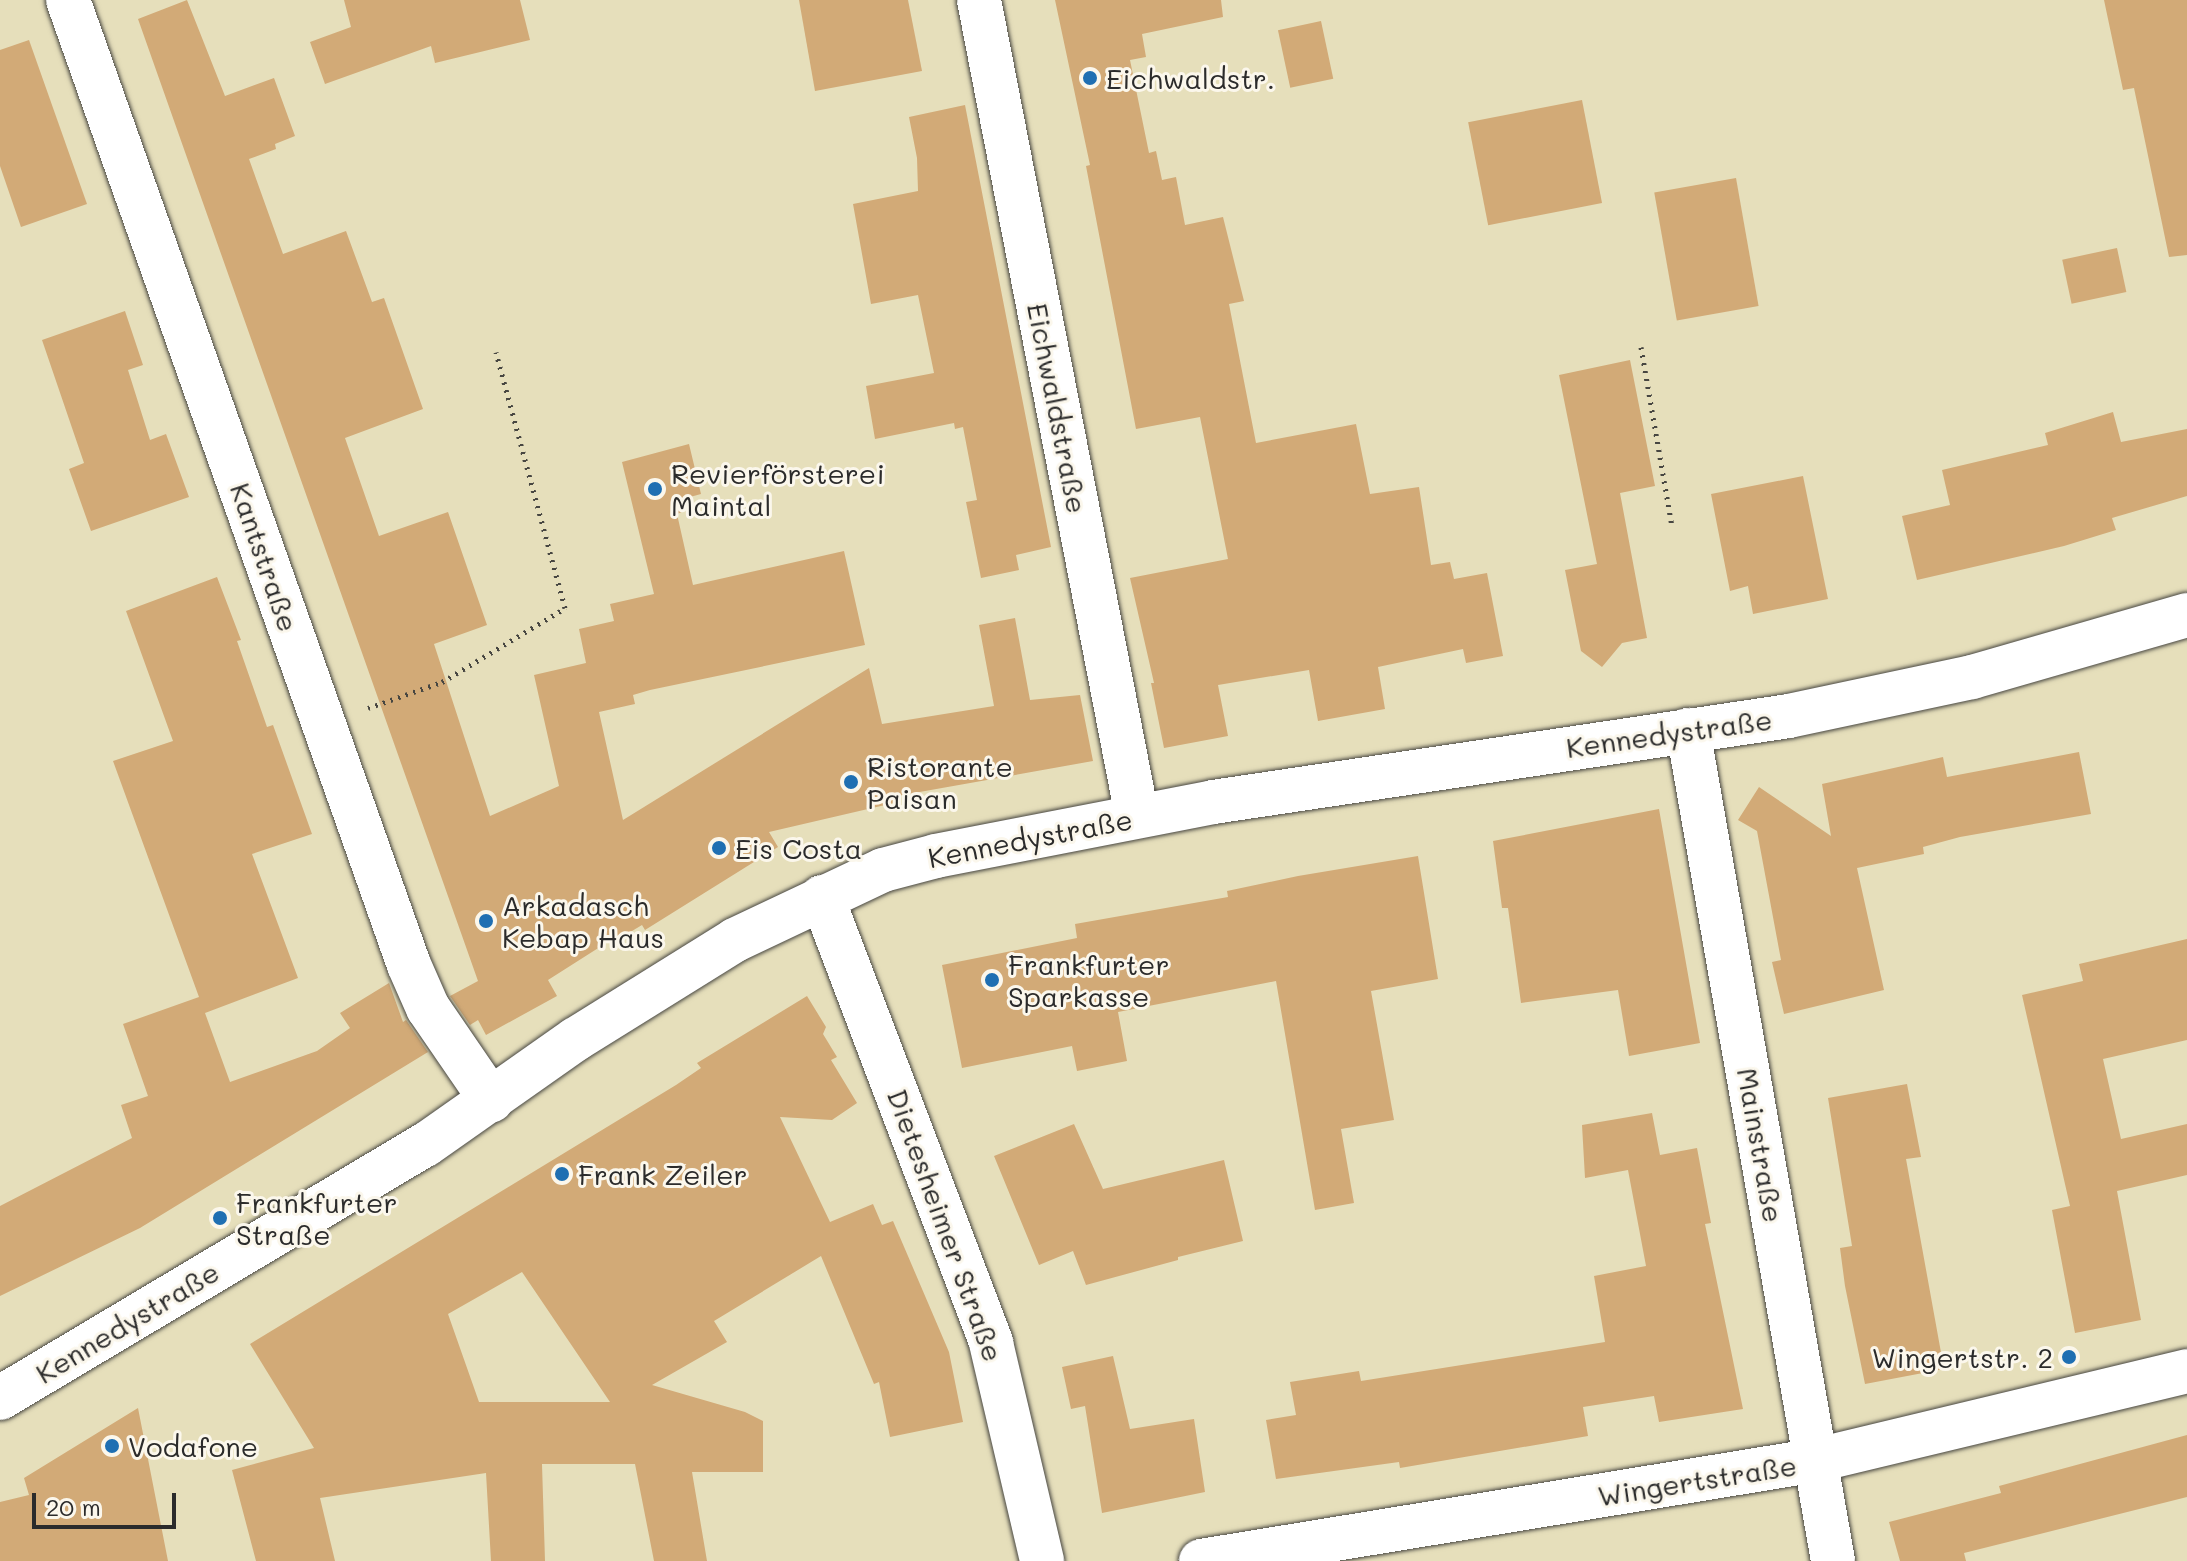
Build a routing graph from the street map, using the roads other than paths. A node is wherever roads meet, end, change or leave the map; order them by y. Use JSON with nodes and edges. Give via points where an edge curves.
{"nodes":[{"id":1,"x":68,"y":0,"type":"edge"},
{"id":2,"x":979,"y":0,"type":"edge"},
{"id":3,"x":2187,"y":615,"type":"edge"},
{"id":4,"x":1688,"y":730,"type":"junction"},
{"id":5,"x":1137,"y":816,"type":"junction"},
{"id":6,"x":822,"y":897,"type":"junction"},
{"id":7,"x":491,"y":1100,"type":"junction"},
{"id":8,"x":2187,"y":1371,"type":"edge"},
{"id":9,"x":0,"y":1398,"type":"edge"},
{"id":10,"x":1817,"y":1460,"type":"junction"},
{"id":11,"x":1042,"y":1561,"type":"edge"},
{"id":12,"x":1201,"y":1561,"type":"edge"},
{"id":13,"x":1833,"y":1561,"type":"edge"}],
"edges":[{"from":1,"to":7,"type":"street","name":"Kantstraße","via":[[409,965],[428,1008]]},
{"from":2,"to":5,"type":"street","name":"Eichwaldstraße"},
{"from":3,"to":4,"type":"street","name":"Kennedystraße","via":[[1972,677],[1789,716]]},
{"from":4,"to":5,"type":"street","name":"Kennedystraße"},
{"from":4,"to":10,"type":"street","name":"Mainstraße"},
{"from":5,"to":6,"type":"street","name":"Kennedystraße","via":[[936,856],[883,870]]},
{"from":6,"to":7,"type":"street","name":"Kennedystraße","via":[[735,940],[576,1039]]},
{"from":6,"to":11,"type":"street","name":"Dietesheimer Straße","via":[[991,1343]]},
{"from":7,"to":9,"type":"street","name":"Kennedystraße","via":[[425,1145]]},
{"from":8,"to":10,"type":"street","name":"Wingertstraße"},
{"from":10,"to":12,"type":"street","name":"Wingertstraße"},
{"from":10,"to":13,"type":"street","name":"Mainstraße"}]}
